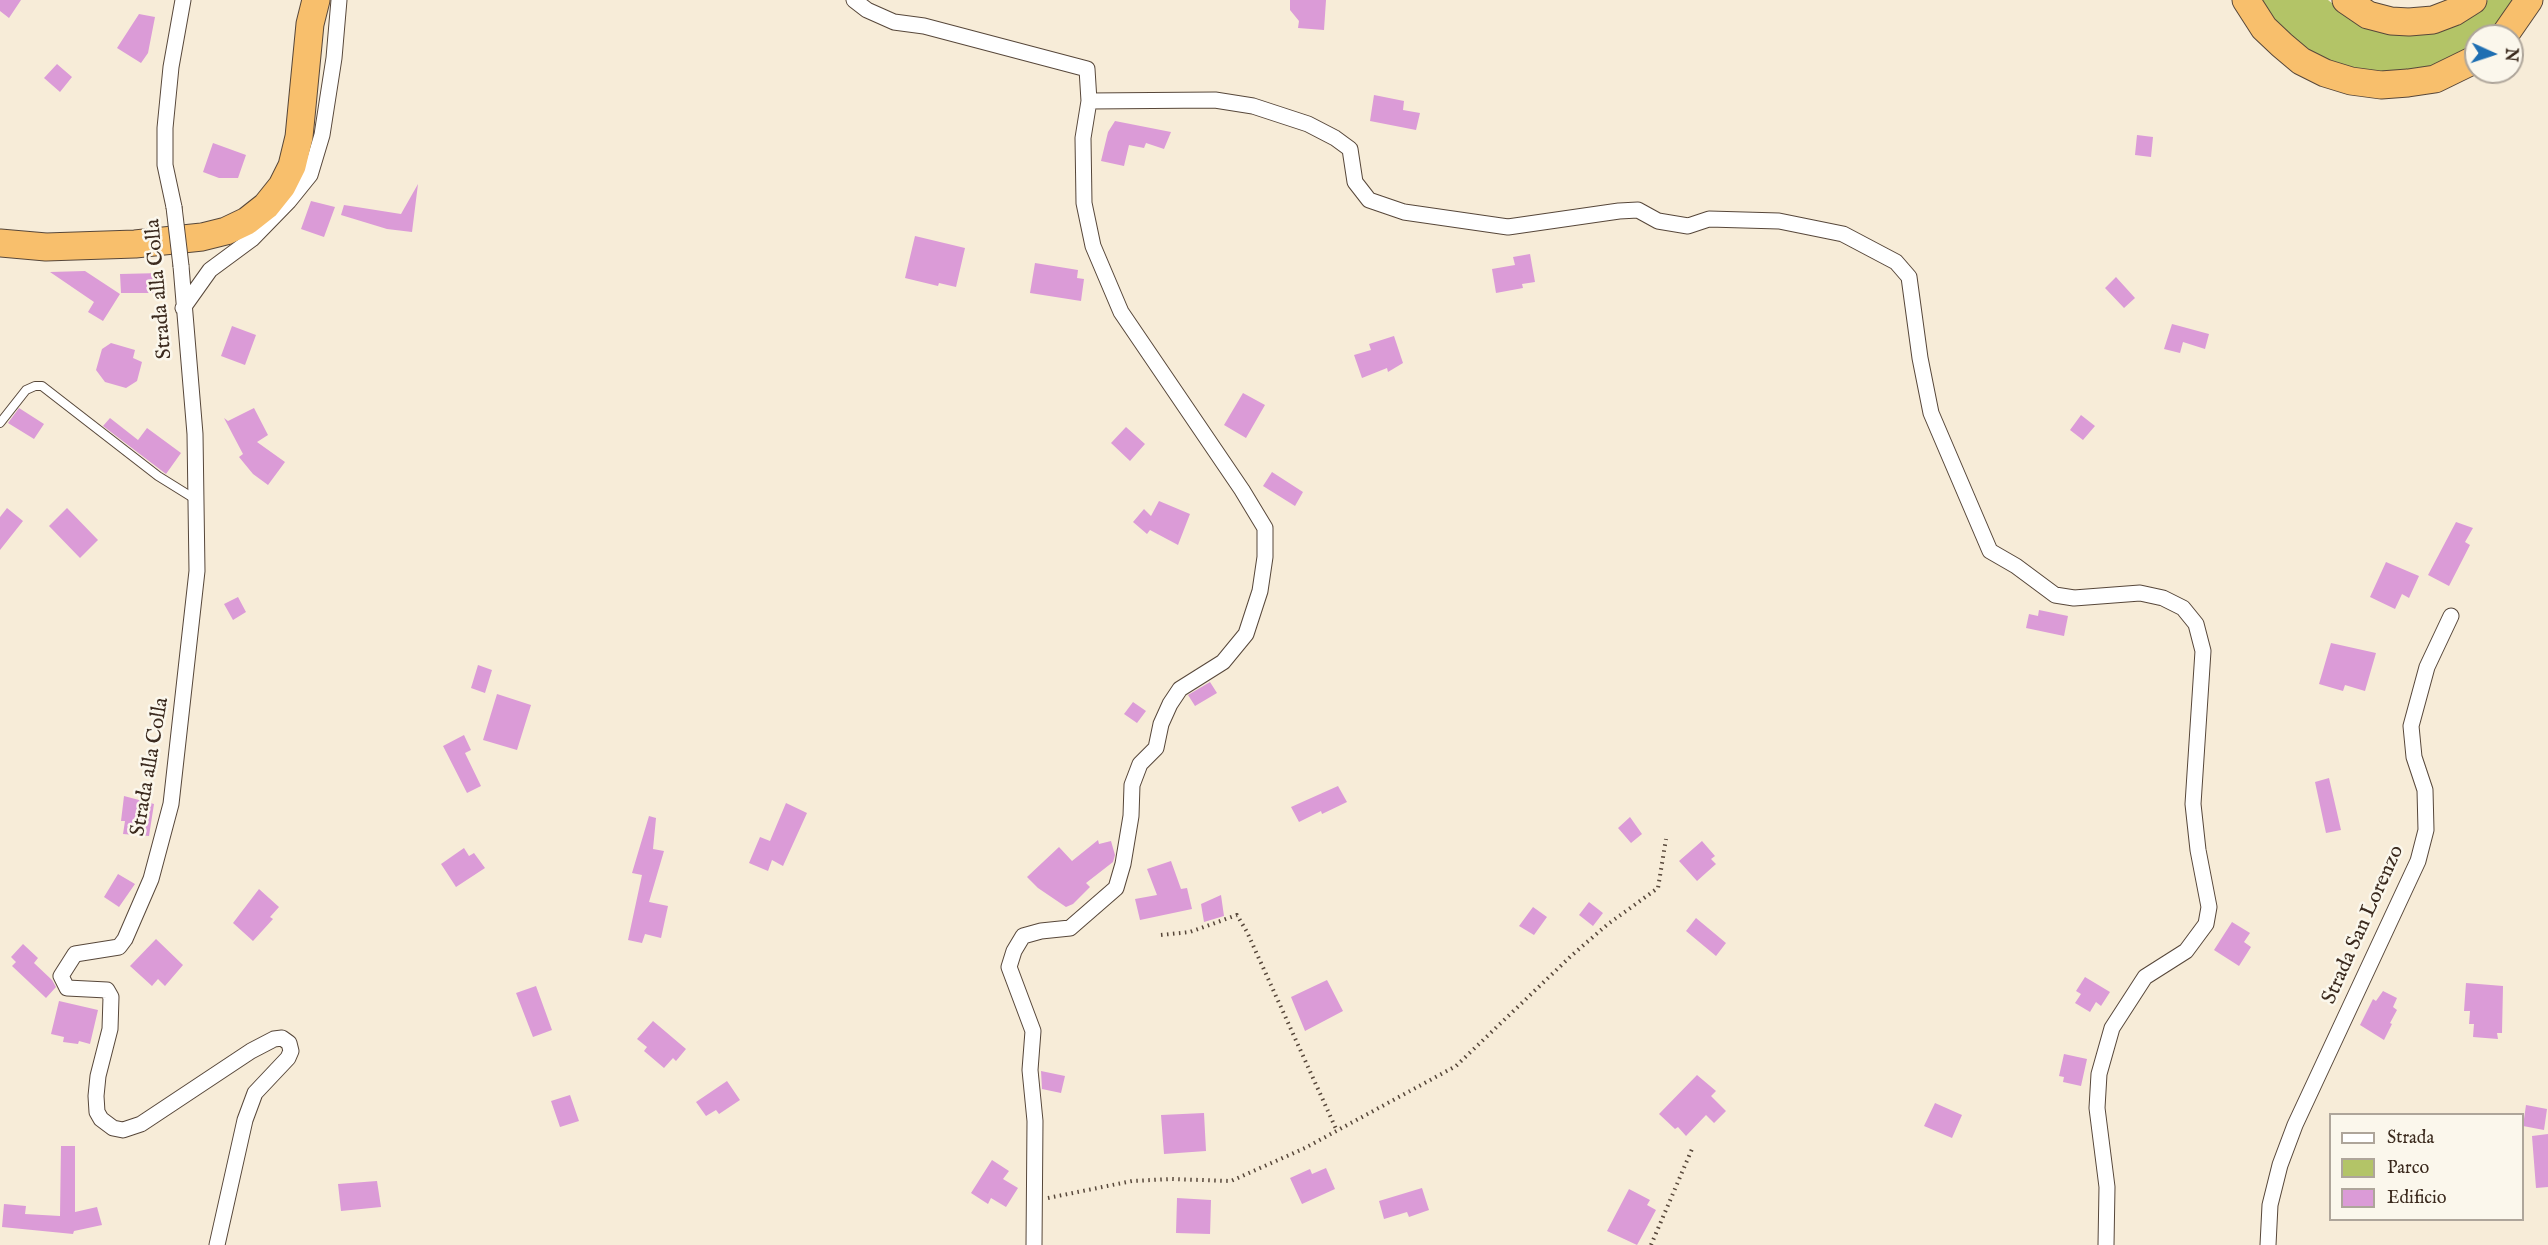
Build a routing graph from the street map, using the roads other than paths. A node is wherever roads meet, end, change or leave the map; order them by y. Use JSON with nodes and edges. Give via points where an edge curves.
{"nodes":[{"id":1,"x":183,"y":0,"type":"edge"},
{"id":2,"x":316,"y":0,"type":"edge"},
{"id":3,"x":339,"y":0,"type":"edge"},
{"id":4,"x":854,"y":0,"type":"edge"},
{"id":5,"x":2246,"y":0,"type":"edge"},
{"id":6,"x":2346,"y":0,"type":"edge"},
{"id":7,"x":2473,"y":0,"type":"edge"},
{"id":8,"x":2529,"y":0,"type":"edge"},
{"id":9,"x":2512,"y":24,"type":"edge"},
{"id":10,"x":2464,"y":65,"type":"edge"},
{"id":11,"x":1089,"y":101,"type":"junction"},
{"id":12,"x":0,"y":243,"type":"edge"},
{"id":13,"x":183,"y":308,"type":"junction"},
{"id":14,"x":0,"y":423,"type":"edge"},
{"id":15,"x":195,"y":499,"type":"junction"},
{"id":16,"x":2451,"y":616,"type":"dead end"},
{"id":17,"x":217,"y":1245,"type":"edge"},
{"id":18,"x":1034,"y":1245,"type":"edge"},
{"id":19,"x":2106,"y":1245,"type":"edge"},
{"id":20,"x":2268,"y":1245,"type":"edge"}],
"edges":[{"from":1,"to":13,"type":"street","name":"Strada alla Colla","bridge":true,"via":[[165,128],[165,165],[174,207]]},
{"from":2,"to":12,"type":"highway","via":[[292,166],[266,206],[247,221],[202,237],[135,244],[46,248]]},
{"from":3,"to":13,"type":"street","via":[[322,135],[310,175],[252,239],[210,270]]},
{"from":4,"to":11,"type":"street","via":[[894,22],[924,26],[1088,69]]},
{"from":5,"to":10,"type":"highway","via":[[2264,28],[2301,61],[2351,81],[2381,85],[2417,82],[2435,79]]},
{"from":6,"to":7,"type":"highway","via":[[2368,15],[2409,22],[2433,20]]},
{"from":8,"to":9,"type":"highway"},
{"from":11,"to":18,"type":"street","via":[[1083,138],[1084,203],[1093,246],[1121,312],[1265,528],[1265,557],[1260,591],[1246,634],[1223,662],[1180,689],[1161,724],[1156,748],[1140,764],[1132,785],[1131,816],[1116,888],[1070,928],[1023,936],[1014,951],[1009,967],[1033,1031],[1030,1070],[1035,1121]]},
{"from":11,"to":19,"type":"street","via":[[1215,100],[1253,106],[1308,124],[1350,149],[1356,182],[1369,200],[1404,212],[1508,227],[1629,210],[1638,210],[1658,221],[1688,226],[1709,219],[1779,222],[1843,234],[1896,262],[1910,277],[1931,413],[1990,551],[2055,595],[2074,598],[2140,593],[2163,598],[2182,608],[2196,624],[2203,651],[2193,804],[2209,907],[2206,924],[2186,951],[2145,977],[2112,1028],[2099,1074],[2097,1108],[2107,1187]]},
{"from":13,"to":15,"type":"street","name":"Strada alla Colla","via":[[195,434]]},
{"from":14,"to":15,"type":"lane","via":[[26,390],[42,386],[158,476]]},
{"from":15,"to":17,"type":"street","name":"Strada alla Colla","via":[[198,572],[184,704],[171,804],[151,879],[119,947],[75,954],[61,976],[67,988],[107,990],[111,997],[110,1029],[96,1096],[97,1112],[113,1128],[123,1130],[141,1124],[274,1039],[282,1038],[289,1043],[288,1058],[255,1093],[240,1140]]},
{"from":16,"to":20,"type":"street","name":"Strada San Lorenzo","via":[[2427,667],[2411,726],[2414,757],[2425,790],[2426,830],[2418,861],[2295,1125],[2270,1204]]}]}
